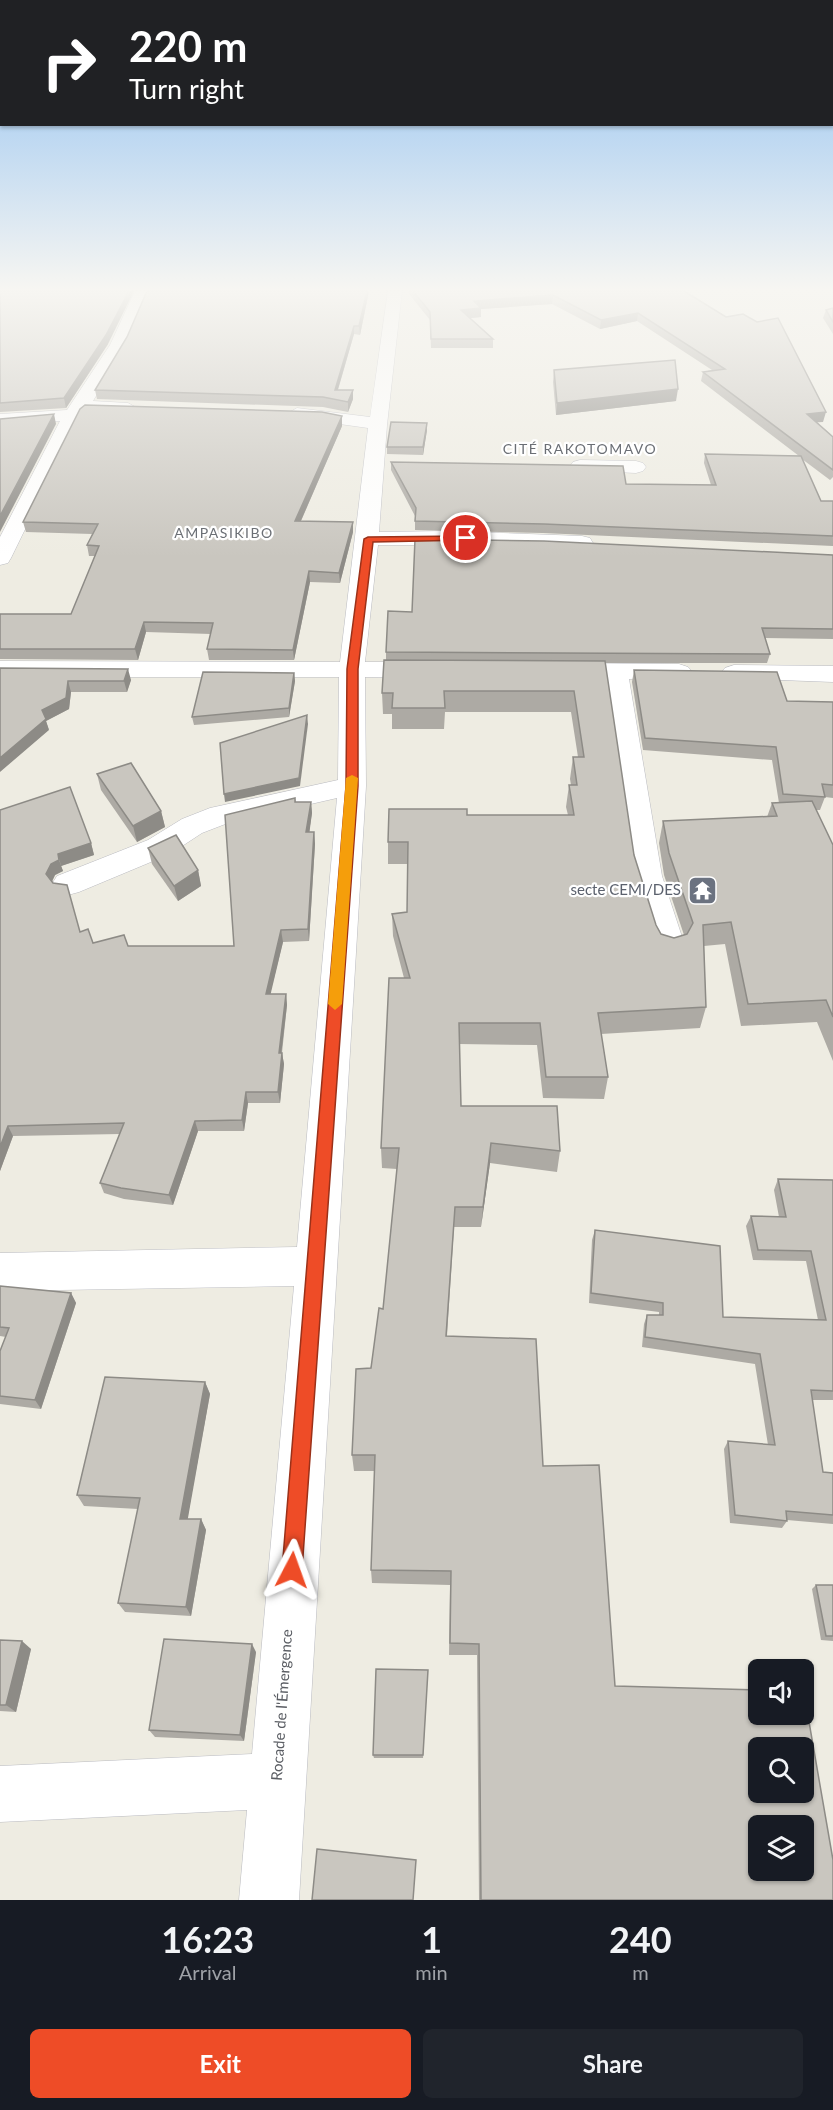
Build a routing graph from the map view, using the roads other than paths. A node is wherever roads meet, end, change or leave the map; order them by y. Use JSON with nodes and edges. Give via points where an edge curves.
{"nodes":[{"id":1,"x":96,"y":380,"type":"edge"},
{"id":2,"x":384,"y":380,"type":"edge"},
{"id":3,"x":150,"y":408,"type":"edge"},
{"id":4,"x":76,"y":411,"type":"junction"},
{"id":5,"x":277,"y":413,"type":"edge"},
{"id":6,"x":0,"y":420,"type":"edge"},
{"id":7,"x":378,"y":425,"type":"junction"},
{"id":8,"x":564,"y":465,"type":"edge"},
{"id":9,"x":636,"y":467,"type":"dead end"},
{"id":10,"x":368,"y":539,"type":"junction"},
{"id":11,"x":602,"y":544,"type":"edge"},
{"id":12,"x":0,"y":558,"type":"edge"},
{"id":13,"x":0,"y":669,"type":"edge"},
{"id":14,"x":352,"y":669,"type":"junction"},
{"id":15,"x":456,"y":670,"type":"edge"},
{"id":16,"x":536,"y":671,"type":"edge"},
{"id":17,"x":615,"y":671,"type":"junction"},
{"id":18,"x":833,"y":674,"type":"edge"},
{"id":19,"x":352,"y":786,"type":"junction"},
{"id":20,"x":68,"y":884,"type":"edge"},
{"id":21,"x":669,"y":946,"type":"edge"},
{"id":22,"x":315,"y":1266,"type":"junction"},
{"id":23,"x":0,"y":1272,"type":"edge"},
{"id":24,"x":276,"y":1781,"type":"junction"},
{"id":25,"x":0,"y":1794,"type":"edge"},
{"id":26,"x":269,"y":1900,"type":"edge"}],
"edges":[{"from":1,"to":4,"type":"street"},
{"from":2,"to":7,"type":"street","name":"Rocade de l'Émergence"},
{"from":3,"to":4,"type":"street"},
{"from":4,"to":6,"type":"street"},
{"from":4,"to":12,"type":"street"},
{"from":5,"to":7,"type":"street","via":[[323,414]]},
{"from":7,"to":10,"type":"street","name":"Rocade de l'Émergence","via":[[386,462]]},
{"from":8,"to":9,"type":"street"},
{"from":10,"to":11,"type":"street"},
{"from":10,"to":14,"type":"street","name":"Rocade de l'Émergence"},
{"from":13,"to":14,"type":"street"},
{"from":14,"to":15,"type":"street"},
{"from":14,"to":19,"type":"street","name":"Rocade de l'Émergence"},
{"from":16,"to":17,"type":"street"},
{"from":17,"to":18,"type":"street"},
{"from":17,"to":21,"type":"street","via":[[647,876]]},
{"from":19,"to":20,"type":"street","via":[[220,815],[192,826],[159,847]]},
{"from":19,"to":22,"type":"street","name":"Rocade de l'Émergence"},
{"from":22,"to":23,"type":"street"},
{"from":22,"to":24,"type":"street","name":"Rocade de l'Émergence"},
{"from":24,"to":25,"type":"street"},
{"from":24,"to":26,"type":"street","name":"Rocade de l'Émergence"}]}
